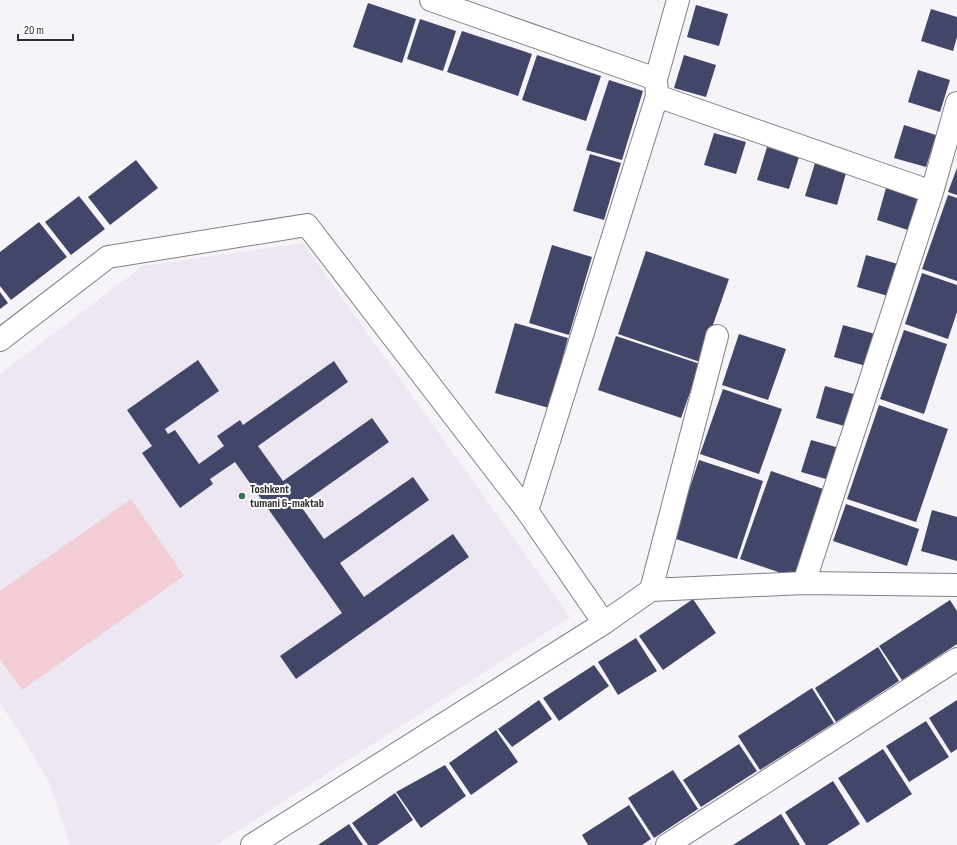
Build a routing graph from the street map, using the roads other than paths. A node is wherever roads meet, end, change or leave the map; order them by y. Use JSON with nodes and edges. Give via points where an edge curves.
{"nodes":[{"id":1,"x":430,"y":0,"type":"edge"},
{"id":2,"x":678,"y":0,"type":"edge"},
{"id":3,"x":656,"y":88,"type":"junction"},
{"id":4,"x":957,"y":103,"type":"edge"},
{"id":5,"x":932,"y":192,"type":"junction"},
{"id":6,"x":717,"y":336,"type":"dead end"},
{"id":7,"x":0,"y":340,"type":"edge"},
{"id":8,"x":527,"y":511,"type":"junction"},
{"id":9,"x":804,"y":583,"type":"junction"},
{"id":10,"x":957,"y":585,"type":"edge"},
{"id":11,"x":651,"y":590,"type":"junction"},
{"id":12,"x":604,"y":622,"type":"junction"},
{"id":13,"x":957,"y":659,"type":"edge"},
{"id":14,"x":252,"y":845,"type":"edge"},
{"id":15,"x":666,"y":845,"type":"edge"}],
"edges":[{"from":1,"to":3,"type":"street"},
{"from":2,"to":3,"type":"street"},
{"from":3,"to":5,"type":"street"},
{"from":3,"to":8,"type":"street"},
{"from":4,"to":5,"type":"street"},
{"from":5,"to":9,"type":"street"},
{"from":6,"to":11,"type":"street"},
{"from":7,"to":8,"type":"street","via":[[108,257],[307,225]]},
{"from":8,"to":12,"type":"street"},
{"from":9,"to":10,"type":"street"},
{"from":9,"to":11,"type":"street"},
{"from":11,"to":12,"type":"street"},
{"from":12,"to":14,"type":"street"},
{"from":13,"to":15,"type":"street"}]}
